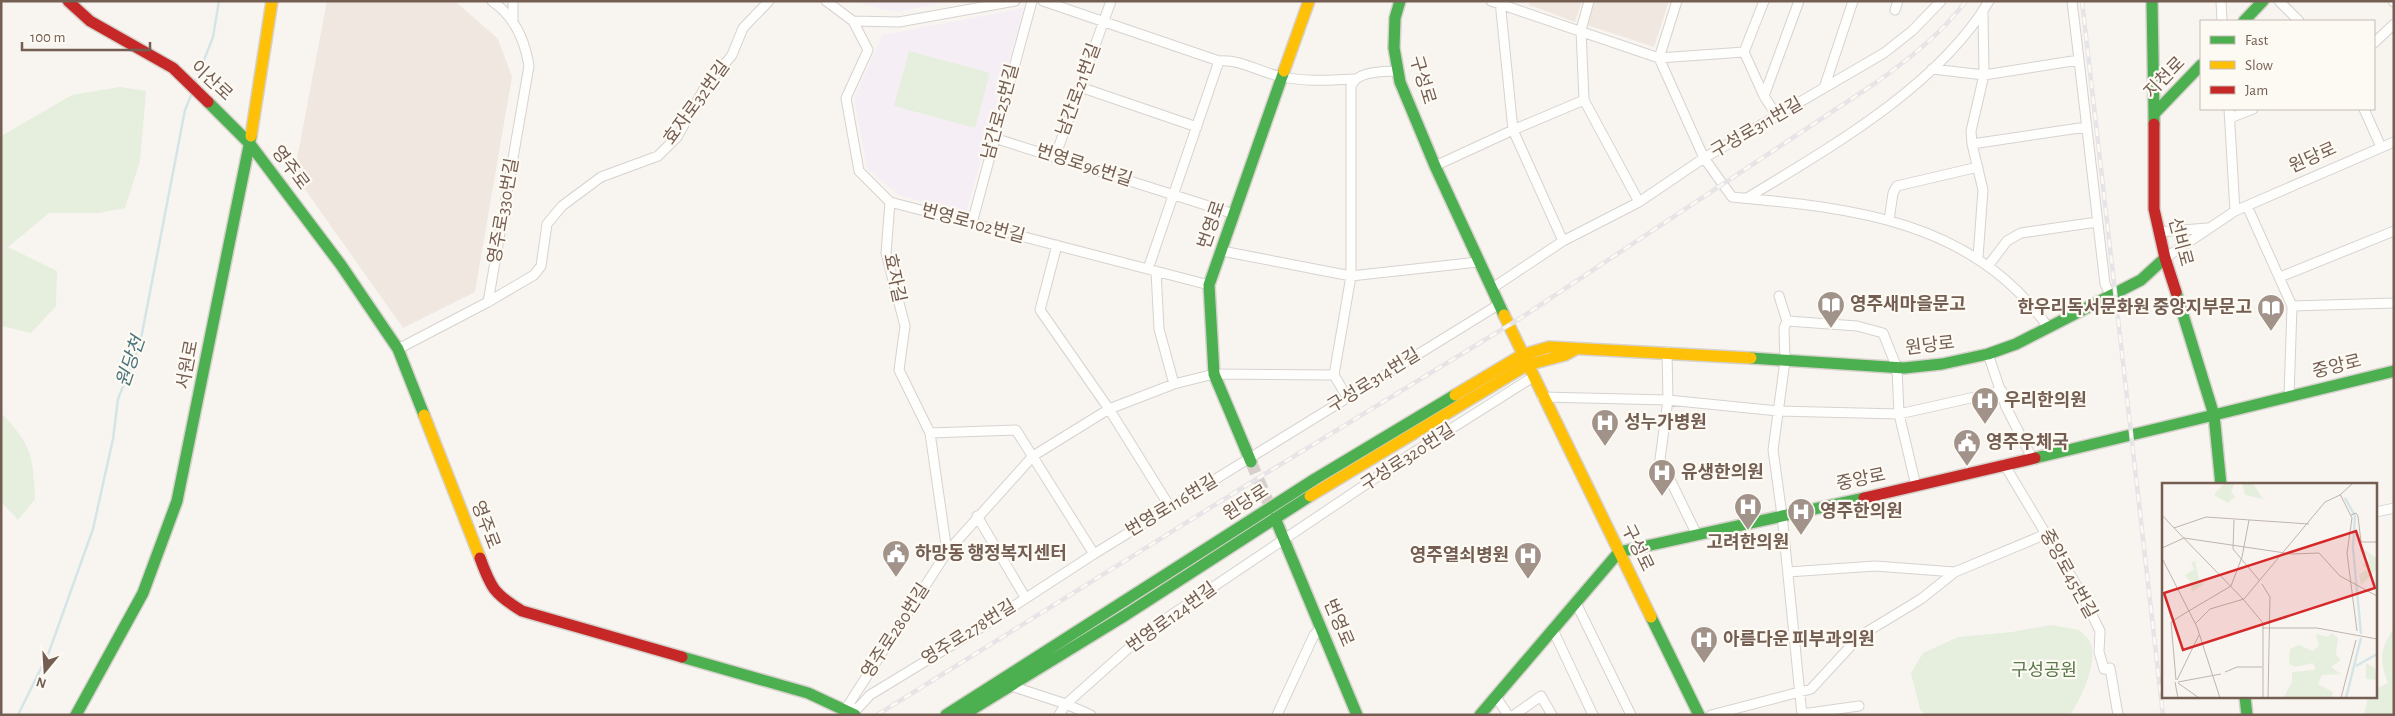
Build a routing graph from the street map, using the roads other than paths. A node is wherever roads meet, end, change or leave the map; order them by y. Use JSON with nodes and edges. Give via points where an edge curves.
{"nodes":[{"id":1,"x":68,"y":1,"type":"edge"},
{"id":2,"x":272,"y":1,"type":"edge"},
{"id":3,"x":492,"y":1,"type":"edge"},
{"id":4,"x":514,"y":1,"type":"edge"},
{"id":5,"x":769,"y":1,"type":"edge"},
{"id":6,"x":826,"y":1,"type":"edge"},
{"id":7,"x":1015,"y":1,"type":"edge"},
{"id":8,"x":1032,"y":1,"type":"edge"},
{"id":9,"x":1042,"y":1,"type":"edge"},
{"id":10,"x":1111,"y":1,"type":"edge"},
{"id":11,"x":1309,"y":1,"type":"edge"},
{"id":12,"x":1400,"y":1,"type":"edge"},
{"id":13,"x":1589,"y":1,"type":"edge"},
{"id":14,"x":1677,"y":1,"type":"edge"},
{"id":15,"x":1764,"y":1,"type":"edge"},
{"id":16,"x":1799,"y":1,"type":"edge"},
{"id":17,"x":1853,"y":1,"type":"edge"},
{"id":18,"x":1941,"y":1,"type":"edge"},
{"id":19,"x":1989,"y":1,"type":"edge"},
{"id":20,"x":2072,"y":1,"type":"edge"},
{"id":21,"x":2152,"y":1,"type":"edge"},
{"id":22,"x":2221,"y":1,"type":"edge"},
{"id":23,"x":2263,"y":1,"type":"edge"},
{"id":24,"x":2279,"y":1,"type":"edge"},
{"id":25,"x":1497,"y":2,"type":"edge"},
{"id":26,"x":1983,"y":12,"type":"junction"},
{"id":27,"x":2222,"y":20,"type":"edge"},
{"id":28,"x":2245,"y":20,"type":"edge"},
{"id":29,"x":2298,"y":20,"type":"edge"},
{"id":30,"x":853,"y":21,"type":"junction"},
{"id":31,"x":1103,"y":22,"type":"junction"},
{"id":32,"x":513,"y":23,"type":"junction"},
{"id":33,"x":2394,"y":24,"type":"edge"},
{"id":34,"x":1581,"y":30,"type":"junction"},
{"id":35,"x":2375,"y":42,"type":"edge"},
{"id":36,"x":1744,"y":52,"type":"junction"},
{"id":37,"x":1659,"y":58,"type":"junction"},
{"id":38,"x":2079,"y":60,"type":"junction"},
{"id":39,"x":1219,"y":61,"type":"junction"},
{"id":40,"x":2200,"y":66,"type":"edge"},
{"id":41,"x":1932,"y":69,"type":"junction"},
{"id":42,"x":1398,"y":71,"type":"junction"},
{"id":43,"x":1984,"y":75,"type":"junction"},
{"id":44,"x":1282,"y":77,"type":"junction"},
{"id":45,"x":1354,"y":79,"type":"junction"},
{"id":46,"x":1080,"y":87,"type":"junction"},
{"id":47,"x":1824,"y":88,"type":"junction"},
{"id":48,"x":1764,"y":96,"type":"junction"},
{"id":49,"x":1584,"y":100,"type":"junction"},
{"id":50,"x":2248,"y":110,"type":"edge"},
{"id":51,"x":2364,"y":110,"type":"edge"},
{"id":52,"x":2154,"y":114,"type":"junction"},
{"id":53,"x":2230,"y":114,"type":"edge"},
{"id":54,"x":1777,"y":116,"type":"junction"},
{"id":55,"x":1197,"y":127,"type":"junction"},
{"id":56,"x":2086,"y":127,"type":"junction"},
{"id":57,"x":1513,"y":130,"type":"junction"},
{"id":58,"x":994,"y":138,"type":"junction"},
{"id":59,"x":2394,"y":142,"type":"edge"},
{"id":60,"x":250,"y":144,"type":"junction"},
{"id":61,"x":1972,"y":144,"type":"junction"},
{"id":62,"x":2381,"y":147,"type":"junction"},
{"id":63,"x":1055,"y":157,"type":"junction"},
{"id":64,"x":1704,"y":158,"type":"junction"},
{"id":65,"x":1435,"y":166,"type":"junction"},
{"id":66,"x":1978,"y":167,"type":"junction"},
{"id":67,"x":1174,"y":195,"type":"junction"},
{"id":68,"x":1746,"y":198,"type":"junction"},
{"id":69,"x":890,"y":202,"type":"junction"},
{"id":70,"x":1639,"y":202,"type":"junction"},
{"id":71,"x":2247,"y":206,"type":"junction"},
{"id":72,"x":2235,"y":211,"type":"junction"},
{"id":73,"x":1234,"y":214,"type":"junction"},
{"id":74,"x":1889,"y":220,"type":"junction"},
{"id":75,"x":2096,"y":222,"type":"junction"},
{"id":76,"x":972,"y":224,"type":"junction"},
{"id":77,"x":2210,"y":228,"type":"junction"},
{"id":78,"x":2394,"y":231,"type":"edge"},
{"id":79,"x":2159,"y":232,"type":"junction"},
{"id":80,"x":1562,"y":241,"type":"junction"},
{"id":81,"x":1057,"y":245,"type":"junction"},
{"id":82,"x":1222,"y":251,"type":"junction"},
{"id":83,"x":1978,"y":257,"type":"junction"},
{"id":84,"x":2166,"y":258,"type":"junction"},
{"id":85,"x":1478,"y":262,"type":"junction"},
{"id":86,"x":1988,"y":266,"type":"junction"},
{"id":87,"x":1152,"y":270,"type":"junction"},
{"id":88,"x":1352,"y":276,"type":"junction"},
{"id":89,"x":2280,"y":277,"type":"junction"},
{"id":90,"x":1209,"y":285,"type":"junction"},
{"id":91,"x":1491,"y":289,"type":"junction"},
{"id":92,"x":2110,"y":294,"type":"junction"},
{"id":93,"x":1779,"y":296,"type":"dead end"},
{"id":94,"x":488,"y":302,"type":"junction"},
{"id":95,"x":2394,"y":303,"type":"edge"},
{"id":96,"x":1498,"y":305,"type":"junction"},
{"id":97,"x":2292,"y":306,"type":"junction"},
{"id":98,"x":1787,"y":321,"type":"junction"},
{"id":99,"x":2048,"y":327,"type":"junction"},
{"id":100,"x":398,"y":348,"type":"junction"},
{"id":101,"x":1667,"y":352,"type":"junction"},
{"id":102,"x":1988,"y":354,"type":"junction"},
{"id":103,"x":1524,"y":360,"type":"junction"},
{"id":104,"x":1785,"y":361,"type":"junction"},
{"id":105,"x":1897,"y":368,"type":"junction"},
{"id":106,"x":2394,"y":371,"type":"edge"},
{"id":107,"x":1214,"y":374,"type":"junction"},
{"id":108,"x":1334,"y":375,"type":"junction"},
{"id":109,"x":1533,"y":378,"type":"junction"},
{"id":110,"x":1174,"y":384,"type":"junction"},
{"id":111,"x":2002,"y":391,"type":"junction"},
{"id":112,"x":1348,"y":397,"type":"junction"},
{"id":113,"x":1542,"y":397,"type":"junction"},
{"id":114,"x":2289,"y":397,"type":"junction"},
{"id":115,"x":1668,"y":400,"type":"junction"},
{"id":116,"x":1109,"y":409,"type":"junction"},
{"id":117,"x":1778,"y":411,"type":"junction"},
{"id":118,"x":1899,"y":414,"type":"junction"},
{"id":119,"x":2214,"y":415,"type":"junction"},
{"id":120,"x":930,"y":434,"type":"junction"},
{"id":121,"x":1033,"y":456,"type":"junction"},
{"id":122,"x":2032,"y":458,"type":"junction"},
{"id":123,"x":1251,"y":460,"type":"junction"},
{"id":124,"x":2004,"y":464,"type":"junction"},
{"id":125,"x":2222,"y":483,"type":"edge"},
{"id":126,"x":1916,"y":486,"type":"junction"},
{"id":127,"x":1170,"y":507,"type":"junction"},
{"id":128,"x":2394,"y":508,"type":"edge"},
{"id":129,"x":2378,"y":512,"type":"edge"},
{"id":130,"x":1782,"y":515,"type":"junction"},
{"id":131,"x":977,"y":516,"type":"junction"},
{"id":132,"x":1275,"y":518,"type":"junction"},
{"id":133,"x":2046,"y":534,"type":"junction"},
{"id":134,"x":1697,"y":535,"type":"junction"},
{"id":135,"x":1284,"y":540,"type":"junction"},
{"id":136,"x":947,"y":552,"type":"junction"},
{"id":137,"x":1620,"y":552,"type":"junction"},
{"id":138,"x":1094,"y":554,"type":"junction"},
{"id":139,"x":1788,"y":572,"type":"junction"},
{"id":140,"x":1956,"y":572,"type":"junction"},
{"id":141,"x":1026,"y":598,"type":"junction"},
{"id":142,"x":1576,"y":603,"type":"junction"},
{"id":143,"x":1321,"y":628,"type":"junction"},
{"id":144,"x":1553,"y":630,"type":"junction"},
{"id":145,"x":1011,"y":686,"type":"junction"},
{"id":146,"x":1800,"y":693,"type":"junction"},
{"id":147,"x":1496,"y":697,"type":"junction"},
{"id":148,"x":2245,"y":698,"type":"edge"},
{"id":149,"x":1066,"y":704,"type":"junction"},
{"id":150,"x":1859,"y":706,"type":"dead end"},
{"id":151,"x":850,"y":712,"type":"edge"},
{"id":152,"x":76,"y":715,"type":"edge"},
{"id":153,"x":946,"y":715,"type":"edge"},
{"id":154,"x":963,"y":715,"type":"edge"},
{"id":155,"x":1059,"y":715,"type":"edge"},
{"id":156,"x":1090,"y":715,"type":"edge"},
{"id":157,"x":1277,"y":715,"type":"edge"},
{"id":158,"x":1357,"y":715,"type":"edge"},
{"id":159,"x":1480,"y":715,"type":"edge"},
{"id":160,"x":1508,"y":715,"type":"edge"},
{"id":161,"x":1514,"y":715,"type":"edge"},
{"id":162,"x":1552,"y":715,"type":"edge"},
{"id":163,"x":1593,"y":715,"type":"edge"},
{"id":164,"x":1631,"y":715,"type":"edge"},
{"id":165,"x":1700,"y":715,"type":"edge"},
{"id":166,"x":1711,"y":715,"type":"edge"},
{"id":167,"x":1802,"y":715,"type":"edge"},
{"id":168,"x":2118,"y":715,"type":"edge"},
{"id":169,"x":2247,"y":715,"type":"edge"}],
"edges":[{"from":1,"to":60,"type":"main road","name":"이산로","via":[[90,21],[173,68]]},
{"from":2,"to":60,"type":"main road","name":"서원로"},
{"from":3,"to":32,"type":"street"},
{"from":4,"to":32,"type":"street"},
{"from":5,"to":94,"type":"street","name":"효자로32번길","via":[[743,28],[732,55],[704,89],[677,136],[658,156],[601,176],[562,206],[547,224],[541,266],[534,275]]},
{"from":6,"to":30,"type":"street"},
{"from":7,"to":30,"type":"street","via":[[899,22]]},
{"from":8,"to":58,"type":"street","name":"남간로25번길"},
{"from":9,"to":31,"type":"street","name":"남간로21번길"},
{"from":10,"to":31,"type":"street","name":"남간로21번길"},
{"from":11,"to":44,"type":"main road","name":"번영로"},
{"from":12,"to":42,"type":"main road","name":"구성로","via":[[1394,18]]},
{"from":13,"to":34,"type":"street"},
{"from":14,"to":37,"type":"street"},
{"from":15,"to":36,"type":"street"},
{"from":16,"to":48,"type":"street"},
{"from":17,"to":47,"type":"street"},
{"from":18,"to":47,"type":"street","name":"구성로311번길","via":[[1912,31],[1884,53]]},
{"from":19,"to":26,"type":"street"},
{"from":20,"to":38,"type":"street"},
{"from":21,"to":52,"type":"main road","name":"선비로"},
{"from":22,"to":27,"type":"street"},
{"from":23,"to":28,"type":"main road"},
{"from":24,"to":29,"type":"street"},
{"from":25,"to":34,"type":"street"},
{"from":25,"to":57,"type":"street"},
{"from":26,"to":41,"type":"street"},
{"from":26,"to":43,"type":"street"},
{"from":30,"to":69,"type":"street","via":[[868,50],[846,98],[859,171]]},
{"from":31,"to":39,"type":"street","name":"남간로21번길"},
{"from":31,"to":46,"type":"street","name":"남간로21번길"},
{"from":32,"to":94,"type":"street","name":"영주로330번길","via":[[525,45],[529,66]]},
{"from":33,"to":35,"type":"street"},
{"from":34,"to":37,"type":"street"},
{"from":34,"to":49,"type":"street"},
{"from":36,"to":37,"type":"street"},
{"from":36,"to":48,"type":"street"},
{"from":37,"to":64,"type":"street"},
{"from":38,"to":43,"type":"street"},
{"from":38,"to":56,"type":"street"},
{"from":39,"to":44,"type":"street","name":"남간로21번길","via":[[1233,60]]},
{"from":39,"to":55,"type":"street"},
{"from":40,"to":52,"type":"main road","name":"지천로"},
{"from":41,"to":43,"type":"street"},
{"from":41,"to":68,"type":"street","via":[[1894,104]]},
{"from":42,"to":45,"type":"street","name":"남간로21번길","via":[[1361,75]]},
{"from":42,"to":65,"type":"main road","name":"구성로"},
{"from":43,"to":61,"type":"street"},
{"from":44,"to":45,"type":"street","name":"남간로21번길"},
{"from":44,"to":73,"type":"main road","name":"번영로"},
{"from":45,"to":88,"type":"street","via":[[1350,114]]},
{"from":46,"to":55,"type":"street"},
{"from":46,"to":63,"type":"street","name":"남간로21번길"},
{"from":47,"to":54,"type":"street","name":"구성로311번길"},
{"from":48,"to":54,"type":"street"},
{"from":49,"to":57,"type":"street"},
{"from":49,"to":70,"type":"street"},
{"from":50,"to":53,"type":"street"},
{"from":51,"to":62,"type":"street"},
{"from":52,"to":79,"type":"main road","name":"선비로","via":[[2154,209]]},
{"from":53,"to":72,"type":"street"},
{"from":54,"to":64,"type":"street","name":"구성로311번길"},
{"from":55,"to":67,"type":"street"},
{"from":56,"to":61,"type":"street"},
{"from":56,"to":75,"type":"street"},
{"from":57,"to":65,"type":"street"},
{"from":57,"to":80,"type":"street"},
{"from":58,"to":63,"type":"street","name":"번영로96번길"},
{"from":58,"to":76,"type":"street","name":"남간로25번길"},
{"from":59,"to":62,"type":"street","name":"원당로"},
{"from":60,"to":100,"type":"main road","name":"영주로","via":[[341,265]]},
{"from":60,"to":152,"type":"main road","name":"서원로","via":[[177,501],[143,593]]},
{"from":61,"to":66,"type":"street"},
{"from":62,"to":71,"type":"street","name":"원당로"},
{"from":63,"to":67,"type":"street","name":"번영로96번길"},
{"from":64,"to":68,"type":"street","via":[[1732,197]]},
{"from":64,"to":70,"type":"street","name":"구성로311번길"},
{"from":65,"to":85,"type":"main road","name":"구성로"},
{"from":66,"to":74,"type":"street","via":[[1897,186]]},
{"from":66,"to":83,"type":"street","via":[[1983,190]]},
{"from":67,"to":73,"type":"street","name":"번영로96번길"},
{"from":67,"to":87,"type":"street"},
{"from":68,"to":74,"type":"street","via":[[1845,209]]},
{"from":69,"to":76,"type":"street","name":"번영로102번길"},
{"from":69,"to":120,"type":"street","name":"효자길","via":[[886,252],[905,326],[899,370]]},
{"from":70,"to":80,"type":"street","name":"구성로311번길"},
{"from":71,"to":72,"type":"street","name":"원당로"},
{"from":71,"to":89,"type":"street"},
{"from":72,"to":77,"type":"street","name":"원당로"},
{"from":73,"to":82,"type":"main road","name":"번영로"},
{"from":74,"to":83,"type":"street"},
{"from":75,"to":86,"type":"street","via":[[2021,232],[2007,241]]},
{"from":75,"to":92,"type":"street","via":[[2105,284]]},
{"from":76,"to":81,"type":"street","name":"번영로102번길"},
{"from":77,"to":79,"type":"street"},
{"from":77,"to":84,"type":"street","name":"원당로"},
{"from":78,"to":89,"type":"street"},
{"from":79,"to":84,"type":"main road","name":"선비로"},
{"from":80,"to":91,"type":"street","name":"구성로311번길"},
{"from":81,"to":87,"type":"street","name":"번영로102번길"},
{"from":81,"to":116,"type":"street","via":[[1040,310]]},
{"from":82,"to":88,"type":"street"},
{"from":82,"to":90,"type":"main road","name":"번영로"},
{"from":83,"to":86,"type":"street"},
{"from":84,"to":92,"type":"main road","name":"원당로","via":[[2141,280]]},
{"from":84,"to":119,"type":"main road","name":"선비로"},
{"from":85,"to":88,"type":"street"},
{"from":85,"to":91,"type":"main road","name":"구성로"},
{"from":86,"to":99,"type":"street","via":[[2033,305]]},
{"from":87,"to":90,"type":"street","name":"번영로102번길"},
{"from":87,"to":110,"type":"street","via":[[1159,329]]},
{"from":88,"to":108,"type":"street"},
{"from":89,"to":97,"type":"street"},
{"from":90,"to":107,"type":"main road","name":"번영로"},
{"from":91,"to":96,"type":"main road","name":"구성로"},
{"from":92,"to":99,"type":"main road","name":"원당로"},
{"from":93,"to":98,"type":"street"},
{"from":94,"to":100,"type":"street"},
{"from":95,"to":97,"type":"street"},
{"from":96,"to":103,"type":"main road","name":"구성로"},
{"from":96,"to":112,"type":"street","name":"구성로314번길"},
{"from":97,"to":114,"type":"street","name":"중앙로"},
{"from":98,"to":104,"type":"street","via":[[1784,328]]},
{"from":98,"to":105,"type":"street","via":[[1857,326],[1883,333]]},
{"from":99,"to":102,"type":"main road","name":"원당로"},
{"from":100,"to":151,"type":"main road","name":"영주로","via":[[491,587],[504,600],[522,610],[808,693]]},
{"from":101,"to":103,"type":"main road","name":"원당로","via":[[1576,349],[1569,355]]},
{"from":101,"to":104,"type":"main road","name":"원당로"},
{"from":101,"to":115,"type":"street"},
{"from":102,"to":105,"type":"main road","name":"원당로","via":[[1942,364]]},
{"from":102,"to":111,"type":"street"},
{"from":103,"to":109,"type":"main road","name":"구성로"},
{"from":103,"to":132,"type":"main road","name":"원당로"},
{"from":103,"to":153,"type":"main road","name":"원당로","via":[[1315,479]]},
{"from":104,"to":105,"type":"main road","name":"원당로"},
{"from":104,"to":117,"type":"street"},
{"from":105,"to":118,"type":"street"},
{"from":106,"to":114,"type":"main road","name":"중앙로"},
{"from":107,"to":108,"type":"street","name":"영주로280번길"},
{"from":107,"to":110,"type":"street","name":"영주로280번길"},
{"from":107,"to":123,"type":"main road","name":"번영로"},
{"from":108,"to":112,"type":"street"},
{"from":109,"to":113,"type":"main road","name":"구성로"},
{"from":109,"to":135,"type":"street","name":"구성로320번길","via":[[1408,456]]},
{"from":110,"to":116,"type":"street","name":"영주로280번길"},
{"from":111,"to":118,"type":"street"},
{"from":111,"to":122,"type":"street","via":[[2006,407]]},
{"from":112,"to":123,"type":"street","name":"구성로314번길"},
{"from":113,"to":115,"type":"street"},
{"from":113,"to":137,"type":"main road","name":"구성로"},
{"from":114,"to":119,"type":"main road","name":"중앙로"},
{"from":115,"to":117,"type":"street"},
{"from":115,"to":134,"type":"street","via":[[1660,459]]},
{"from":116,"to":121,"type":"street","name":"영주로280번길"},
{"from":116,"to":127,"type":"street"},
{"from":117,"to":118,"type":"street"},
{"from":117,"to":130,"type":"street","via":[[1773,450]]},
{"from":118,"to":126,"type":"street"},
{"from":119,"to":122,"type":"main road","name":"중앙로"},
{"from":119,"to":125,"type":"main road","name":"선비로"},
{"from":120,"to":121,"type":"street","via":[[1016,430]]},
{"from":120,"to":136,"type":"street","name":"효자길"},
{"from":121,"to":131,"type":"street","name":"영주로280번길"},
{"from":121,"to":138,"type":"street"},
{"from":122,"to":124,"type":"main road","name":"중앙로"},
{"from":123,"to":127,"type":"street","name":"번영로116번길"},
{"from":124,"to":126,"type":"main road","name":"중앙로"},
{"from":124,"to":133,"type":"street","name":"중앙로45번길"},
{"from":126,"to":130,"type":"main road","name":"중앙로"},
{"from":127,"to":138,"type":"street","name":"번영로116번길"},
{"from":128,"to":129,"type":"street"},
{"from":130,"to":134,"type":"main road","name":"중앙로"},
{"from":130,"to":139,"type":"street"},
{"from":131,"to":136,"type":"street","name":"영주로280번길"},
{"from":131,"to":141,"type":"street"},
{"from":132,"to":135,"type":"main road","name":"번영로"},
{"from":132,"to":145,"type":"main road","name":"원당로"},
{"from":133,"to":140,"type":"street"},
{"from":133,"to":168,"type":"street","name":"중앙로45번길","via":[[2100,631],[2099,652],[2104,669],[2110,668]]},
{"from":134,"to":137,"type":"main road","name":"중앙로"},
{"from":135,"to":143,"type":"main road","name":"번영로"},
{"from":135,"to":149,"type":"street","name":"번영로124번길","via":[[1149,630]]},
{"from":136,"to":151,"type":"street","name":"영주로280번길"},
{"from":137,"to":142,"type":"main road"},
{"from":137,"to":165,"type":"main road","name":"구성로"},
{"from":138,"to":141,"type":"street","name":"영주로278번길"},
{"from":139,"to":140,"type":"street","via":[[1875,566]]},
{"from":139,"to":146,"type":"street"},
{"from":140,"to":146,"type":"street","via":[[1921,599],[1860,636],[1811,689]]},
{"from":141,"to":151,"type":"street","name":"영주로278번길","via":[[870,695]]},
{"from":142,"to":144,"type":"main road"},
{"from":142,"to":164,"type":"street"},
{"from":143,"to":157,"type":"street","via":[[1314,636]]},
{"from":143,"to":158,"type":"main road","name":"번영로"},
{"from":144,"to":147,"type":"main road"},
{"from":144,"to":163,"type":"street"},
{"from":145,"to":149,"type":"street"},
{"from":145,"to":154,"type":"main road","name":"원당로"},
{"from":146,"to":166,"type":"street"},
{"from":146,"to":167,"type":"street"},
{"from":147,"to":159,"type":"main road"},
{"from":147,"to":160,"type":"street"},
{"from":148,"to":169,"type":"main road"},
{"from":149,"to":155,"type":"street","name":"번영로124번길"},
{"from":149,"to":156,"type":"street"},
{"from":150,"to":167,"type":"street"},
{"from":161,"to":162,"type":"street","via":[[1542,696]]}]}
